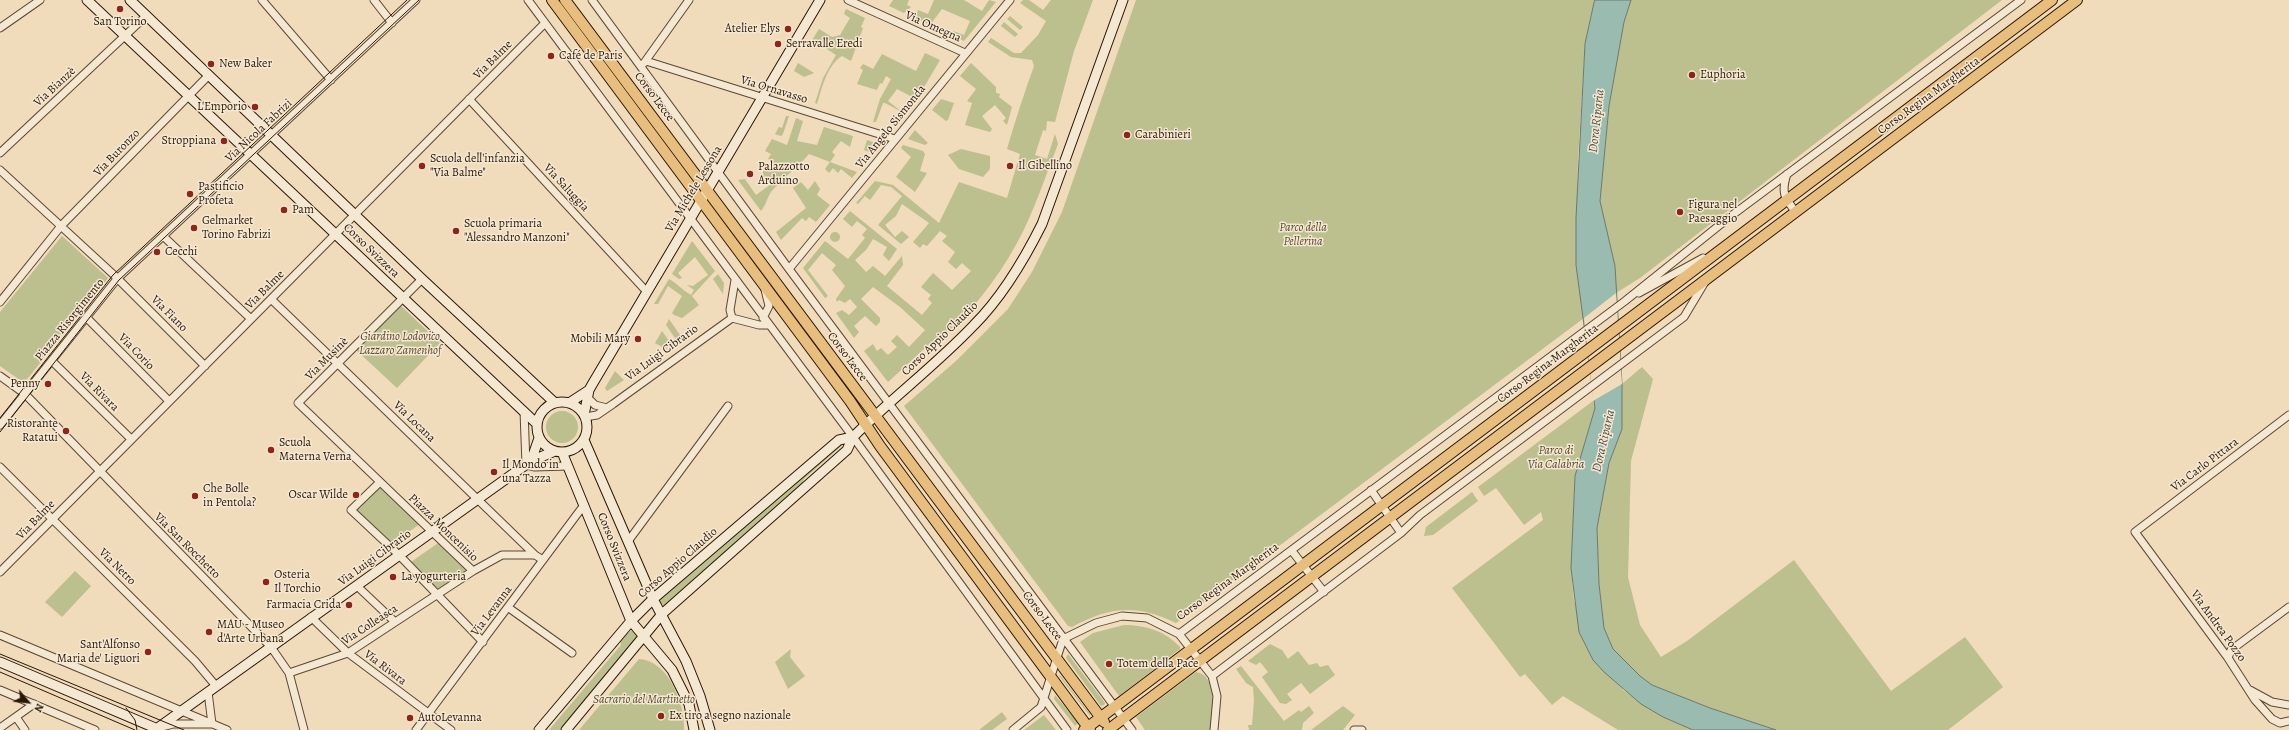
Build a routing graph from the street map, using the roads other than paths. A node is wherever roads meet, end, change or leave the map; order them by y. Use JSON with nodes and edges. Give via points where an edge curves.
{"nodes":[{"id":1,"x":40,"y":0,"type":"edge"},
{"id":2,"x":88,"y":0,"type":"edge"},
{"id":3,"x":130,"y":0,"type":"edge"},
{"id":4,"x":262,"y":0,"type":"edge"},
{"id":5,"x":374,"y":0,"type":"edge"},
{"id":6,"x":416,"y":0,"type":"edge"},
{"id":7,"x":528,"y":0,"type":"edge"},
{"id":8,"x":552,"y":0,"type":"edge"},
{"id":9,"x":566,"y":0,"type":"edge"},
{"id":10,"x":592,"y":0,"type":"edge"},
{"id":11,"x":688,"y":0,"type":"edge"},
{"id":12,"x":820,"y":0,"type":"edge"},
{"id":13,"x":848,"y":0,"type":"edge"},
{"id":14,"x":1010,"y":0,"type":"edge"},
{"id":15,"x":1123,"y":0,"type":"edge"},
{"id":16,"x":2021,"y":0,"type":"edge"},
{"id":17,"x":2052,"y":0,"type":"edge"},
{"id":18,"x":2077,"y":0,"type":"edge"},
{"id":19,"x":146,"y":16,"type":"junction"},
{"id":20,"x":392,"y":23,"type":"junction"},
{"id":21,"x":545,"y":23,"type":"junction"},
{"id":22,"x":0,"y":28,"type":"edge"},
{"id":23,"x":124,"y":36,"type":"junction"},
{"id":24,"x":965,"y":53,"type":"junction"},
{"id":25,"x":646,"y":61,"type":"junction"},
{"id":26,"x":640,"y":66,"type":"junction"},
{"id":27,"x":209,"y":75,"type":"junction"},
{"id":28,"x":331,"y":80,"type":"junction"},
{"id":29,"x":188,"y":95,"type":"junction"},
{"id":30,"x":763,"y":98,"type":"junction"},
{"id":31,"x":469,"y":99,"type":"junction"},
{"id":32,"x":272,"y":135,"type":"junction"},
{"id":33,"x":895,"y":139,"type":"junction"},
{"id":34,"x":0,"y":153,"type":"edge"},
{"id":35,"x":251,"y":155,"type":"junction"},
{"id":36,"x":0,"y":170,"type":"edge"},
{"id":37,"x":718,"y":173,"type":"junction"},
{"id":38,"x":1787,"y":174,"type":"junction"},
{"id":39,"x":708,"y":190,"type":"junction"},
{"id":40,"x":701,"y":201,"type":"junction"},
{"id":41,"x":1786,"y":201,"type":"junction"},
{"id":42,"x":1796,"y":212,"type":"junction"},
{"id":43,"x":356,"y":214,"type":"junction"},
{"id":44,"x":690,"y":220,"type":"junction"},
{"id":45,"x":61,"y":226,"type":"junction"},
{"id":46,"x":336,"y":234,"type":"junction"},
{"id":47,"x":163,"y":236,"type":"junction"},
{"id":48,"x":1730,"y":244,"type":"junction"},
{"id":49,"x":789,"y":269,"type":"junction"},
{"id":50,"x":117,"y":279,"type":"junction"},
{"id":51,"x":422,"y":279,"type":"junction"},
{"id":52,"x":735,"y":280,"type":"junction"},
{"id":53,"x":1706,"y":280,"type":"junction"},
{"id":54,"x":764,"y":286,"type":"junction"},
{"id":55,"x":647,"y":292,"type":"junction"},
{"id":56,"x":403,"y":298,"type":"junction"},
{"id":57,"x":271,"y":299,"type":"junction"},
{"id":58,"x":1624,"y":301,"type":"junction"},
{"id":59,"x":0,"y":302,"type":"edge"},
{"id":60,"x":87,"y":318,"type":"junction"},
{"id":61,"x":732,"y":318,"type":"junction"},
{"id":62,"x":763,"y":318,"type":"junction"},
{"id":63,"x":251,"y":319,"type":"junction"},
{"id":64,"x":768,"y":325,"type":"junction"},
{"id":65,"x":52,"y":361,"type":"junction"},
{"id":66,"x":338,"y":364,"type":"junction"},
{"id":67,"x":205,"y":366,"type":"junction"},
{"id":68,"x":0,"y":376,"type":"edge"},
{"id":69,"x":25,"y":394,"type":"junction"},
{"id":70,"x":588,"y":394,"type":"junction"},
{"id":71,"x":169,"y":402,"type":"junction"},
{"id":72,"x":298,"y":403,"type":"joint"},
{"id":73,"x":556,"y":403,"type":"junction"},
{"id":74,"x":568,"y":403,"type":"junction"},
{"id":75,"x":889,"y":403,"type":"junction"},
{"id":76,"x":728,"y":406,"type":"dead end"},
{"id":77,"x":607,"y":408,"type":"junction"},
{"id":78,"x":524,"y":411,"type":"junction"},
{"id":79,"x":2289,"y":415,"type":"edge"},
{"id":80,"x":585,"y":416,"type":"junction"},
{"id":81,"x":875,"y":416,"type":"junction"},
{"id":82,"x":537,"y":424,"type":"junction"},
{"id":83,"x":865,"y":425,"type":"junction"},
{"id":84,"x":0,"y":426,"type":"edge"},
{"id":85,"x":853,"y":437,"type":"junction"},
{"id":86,"x":539,"y":438,"type":"junction"},
{"id":87,"x":131,"y":439,"type":"junction"},
{"id":88,"x":584,"y":440,"type":"junction"},
{"id":89,"x":558,"y":452,"type":"junction"},
{"id":90,"x":528,"y":463,"type":"junction"},
{"id":91,"x":0,"y":466,"type":"edge"},
{"id":92,"x":568,"y":466,"type":"junction"},
{"id":93,"x":99,"y":472,"type":"junction"},
{"id":94,"x":380,"y":482,"type":"junction"},
{"id":95,"x":1371,"y":490,"type":"junction"},
{"id":96,"x":478,"y":498,"type":"junction"},
{"id":97,"x":584,"y":505,"type":"junction"},
{"id":98,"x":1382,"y":506,"type":"junction"},
{"id":99,"x":52,"y":518,"type":"junction"},
{"id":100,"x":1390,"y":518,"type":"junction"},
{"id":101,"x":431,"y":532,"type":"junction"},
{"id":102,"x":2135,"y":532,"type":"joint"},
{"id":103,"x":1401,"y":533,"type":"junction"},
{"id":104,"x":629,"y":540,"type":"junction"},
{"id":105,"x":1292,"y":551,"type":"junction"},
{"id":106,"x":399,"y":555,"type":"junction"},
{"id":107,"x":535,"y":555,"type":"junction"},
{"id":108,"x":543,"y":560,"type":"junction"},
{"id":109,"x":1303,"y":565,"type":"junction"},
{"id":110,"x":473,"y":571,"type":"junction"},
{"id":111,"x":0,"y":572,"type":"edge"},
{"id":112,"x":1312,"y":577,"type":"junction"},
{"id":113,"x":357,"y":586,"type":"junction"},
{"id":114,"x":1324,"y":592,"type":"junction"},
{"id":115,"x":437,"y":594,"type":"junction"},
{"id":116,"x":653,"y":599,"type":"junction"},
{"id":117,"x":2289,"y":607,"type":"edge"},
{"id":118,"x":509,"y":608,"type":"junction"},
{"id":119,"x":662,"y":614,"type":"junction"},
{"id":120,"x":311,"y":617,"type":"junction"},
{"id":121,"x":631,"y":621,"type":"junction"},
{"id":122,"x":395,"y":622,"type":"junction"},
{"id":123,"x":1179,"y":634,"type":"junction"},
{"id":124,"x":0,"y":635,"type":"edge"},
{"id":125,"x":645,"y":636,"type":"junction"},
{"id":126,"x":1063,"y":640,"type":"junction"},
{"id":127,"x":483,"y":642,"type":"junction"},
{"id":128,"x":271,"y":647,"type":"junction"},
{"id":129,"x":1191,"y":649,"type":"junction"},
{"id":130,"x":348,"y":653,"type":"junction"},
{"id":131,"x":572,"y":653,"type":"dead end"},
{"id":132,"x":2228,"y":658,"type":"junction"},
{"id":133,"x":1057,"y":659,"type":"junction"},
{"id":134,"x":1200,"y":660,"type":"junction"},
{"id":135,"x":0,"y":662,"type":"edge"},
{"id":136,"x":289,"y":673,"type":"junction"},
{"id":137,"x":1212,"y":676,"type":"junction"},
{"id":138,"x":1051,"y":677,"type":"junction"},
{"id":139,"x":216,"y":686,"type":"junction"},
{"id":140,"x":0,"y":690,"type":"edge"},
{"id":141,"x":2250,"y":690,"type":"junction"},
{"id":142,"x":208,"y":692,"type":"junction"},
{"id":143,"x":1045,"y":700,"type":"junction"},
{"id":144,"x":34,"y":704,"type":"junction"},
{"id":145,"x":2289,"y":705,"type":"edge"},
{"id":146,"x":1115,"y":707,"type":"junction"},
{"id":147,"x":181,"y":711,"type":"junction"},
{"id":148,"x":428,"y":714,"type":"junction"},
{"id":149,"x":16,"y":717,"type":"junction"},
{"id":150,"x":1101,"y":717,"type":"junction"},
{"id":151,"x":1123,"y":718,"type":"junction"},
{"id":152,"x":2289,"y":721,"type":"edge"},
{"id":153,"x":212,"y":724,"type":"junction"},
{"id":154,"x":0,"y":728,"type":"edge"},
{"id":155,"x":1087,"y":729,"type":"edge"},
{"id":156,"x":25,"y":730,"type":"edge"},
{"id":157,"x":95,"y":730,"type":"edge"},
{"id":158,"x":157,"y":730,"type":"edge"},
{"id":159,"x":227,"y":730,"type":"edge"},
{"id":160,"x":304,"y":730,"type":"edge"},
{"id":161,"x":416,"y":730,"type":"edge"},
{"id":162,"x":451,"y":730,"type":"edge"},
{"id":163,"x":539,"y":730,"type":"edge"},
{"id":164,"x":566,"y":730,"type":"edge"},
{"id":165,"x":694,"y":730,"type":"edge"},
{"id":166,"x":710,"y":730,"type":"edge"},
{"id":167,"x":1013,"y":730,"type":"edge"},
{"id":168,"x":1068,"y":730,"type":"edge"},
{"id":169,"x":1109,"y":730,"type":"edge"},
{"id":170,"x":1132,"y":730,"type":"edge"},
{"id":171,"x":1214,"y":730,"type":"edge"},
{"id":172,"x":1354,"y":730,"type":"edge"},
{"id":173,"x":1362,"y":730,"type":"edge"}],
"edges":[{"from":1,"to":22,"type":"street"},
{"from":2,"to":23,"type":"street","name":"Corso Svizzera"},
{"from":3,"to":19,"type":"street","name":"Corso Svizzera"},
{"from":4,"to":28,"type":"street"},
{"from":5,"to":20,"type":"street"},
{"from":6,"to":20,"type":"street","name":"Via Nicola Fabrizi"},
{"from":7,"to":21,"type":"street"},
{"from":8,"to":40,"type":"main road","name":"Corso Lecce"},
{"from":9,"to":39,"type":"main road","name":"Corso Lecce"},
{"from":10,"to":26,"type":"street","name":"Corso Lecce"},
{"from":11,"to":25,"type":"street"},
{"from":12,"to":30,"type":"street","name":"Via Michele Lessona"},
{"from":13,"to":24,"type":"street","name":"Via Omegna"},
{"from":14,"to":24,"type":"street","name":"Via Angelo Sismonda"},
{"from":15,"to":75,"type":"street","name":"Corso Appio Claudio","via":[[1050,204],[1031,246],[1006,286],[975,324]]},
{"from":16,"to":38,"type":"street","name":"Corso Regina Margherita"},
{"from":17,"to":41,"type":"main road","name":"Corso Regina Margherita"},
{"from":18,"to":42,"type":"main road","name":"Corso Regina Margherita"},
{"from":19,"to":23,"type":"street"},
{"from":19,"to":27,"type":"street","name":"Corso Svizzera"},
{"from":20,"to":28,"type":"street","name":"Via Nicola Fabrizi"},
{"from":21,"to":31,"type":"street","name":"Via Balme"},
{"from":21,"to":44,"type":"street"},
{"from":23,"to":29,"type":"street","name":"Corso Svizzera"},
{"from":23,"to":34,"type":"street","name":"Via Bianzè"},
{"from":24,"to":33,"type":"street","name":"Via Angelo Sismonda"},
{"from":25,"to":26,"type":"street"},
{"from":25,"to":30,"type":"street","name":"Via Ornavasso"},
{"from":26,"to":37,"type":"street","name":"Corso Lecce"},
{"from":27,"to":29,"type":"street"},
{"from":27,"to":32,"type":"street","name":"Corso Svizzera"},
{"from":28,"to":32,"type":"street","name":"Via Nicola Fabrizi"},
{"from":29,"to":35,"type":"street","name":"Corso Svizzera"},
{"from":29,"to":45,"type":"street","name":"Via Buronzo"},
{"from":30,"to":33,"type":"street","name":"Via Ornavasso"},
{"from":30,"to":37,"type":"street","name":"Via Michele Lessona"},
{"from":31,"to":43,"type":"street","name":"Via Balme"},
{"from":31,"to":55,"type":"street","name":"Via Saluggia"},
{"from":32,"to":35,"type":"street","name":"Via Nicola Fabrizi"},
{"from":32,"to":43,"type":"street","name":"Corso Svizzera"},
{"from":33,"to":49,"type":"street","name":"Via Angelo Sismonda"},
{"from":35,"to":46,"type":"street","name":"Corso Svizzera"},
{"from":35,"to":47,"type":"street","name":"Via Nicola Fabrizi"},
{"from":36,"to":45,"type":"street","name":"Piazza Risorgimento"},
{"from":37,"to":39,"type":"street","name":"Via Michele Lessona"},
{"from":37,"to":49,"type":"street","name":"Corso Lecce"},
{"from":38,"to":41,"type":"street","via":[[1783,186]]},
{"from":38,"to":58,"type":"street","name":"Corso Regina Margherita"},
{"from":39,"to":40,"type":"street","name":"Via Michele Lessona"},
{"from":39,"to":81,"type":"main road","name":"Corso Lecce"},
{"from":40,"to":44,"type":"street","name":"Via Michele Lessona"},
{"from":40,"to":54,"type":"main road","name":"Corso Lecce"},
{"from":41,"to":42,"type":"street"},
{"from":41,"to":48,"type":"main road","name":"Corso Regina Margherita"},
{"from":42,"to":53,"type":"main road","name":"Corso Regina Margherita"},
{"from":43,"to":46,"type":"street","name":"Via Balme"},
{"from":43,"to":51,"type":"street","name":"Corso Svizzera"},
{"from":44,"to":52,"type":"street"},
{"from":44,"to":55,"type":"street","name":"Via Michele Lessona"},
{"from":45,"to":50,"type":"street","name":"Piazza Risorgimento"},
{"from":45,"to":59,"type":"street"},
{"from":46,"to":56,"type":"street","name":"Corso Svizzera"},
{"from":46,"to":57,"type":"street","name":"Via Balme"},
{"from":47,"to":50,"type":"street","name":"Via Nicola Fabrizi"},
{"from":47,"to":63,"type":"street"},
{"from":48,"to":58,"type":"street","name":"Corso Regina Margherita"},
{"from":48,"to":98,"type":"main road","name":"Corso Regina Margherita"},
{"from":49,"to":75,"type":"street","name":"Corso Lecce"},
{"from":50,"to":60,"type":"street","name":"Piazza Risorgimento"},
{"from":50,"to":67,"type":"street","name":"Via Fiano"},
{"from":51,"to":56,"type":"street","name":"Via Musinè"},
{"from":51,"to":73,"type":"street","name":"Corso Svizzera"},
{"from":52,"to":61,"type":"street","via":[[730,310]]},
{"from":52,"to":62,"type":"street"},
{"from":53,"to":100,"type":"main road","name":"Corso Regina Margherita"},
{"from":53,"to":103,"type":"street","name":"Corso Regina Margherita","via":[[1684,317],[1420,515]]},
{"from":54,"to":62,"type":"street","name":"Corso Lecce","via":[[769,306]]},
{"from":54,"to":83,"type":"main road","name":"Corso Lecce"},
{"from":55,"to":70,"type":"street","name":"Via Michele Lessona"},
{"from":56,"to":66,"type":"street","name":"Via Musinè"},
{"from":56,"to":78,"type":"street","name":"Corso Svizzera"},
{"from":57,"to":63,"type":"street","name":"Via Balme"},
{"from":57,"to":66,"type":"street","name":"Via Locana"},
{"from":58,"to":95,"type":"street","name":"Corso Regina Margherita"},
{"from":60,"to":65,"type":"street","name":"Piazza Risorgimento"},
{"from":60,"to":71,"type":"street","name":"Via Corio"},
{"from":61,"to":64,"type":"street","via":[[741,322]]},
{"from":61,"to":77,"type":"street","name":"Via Luigi Cibrario"},
{"from":62,"to":64,"type":"street"},
{"from":63,"to":67,"type":"street","name":"Via Balme"},
{"from":64,"to":85,"type":"street"},
{"from":65,"to":69,"type":"street","name":"Piazza Risorgimento"},
{"from":65,"to":87,"type":"street","name":"Via Rivara"},
{"from":66,"to":72,"type":"street","name":"Via Musinè"},
{"from":66,"to":96,"type":"street","name":"Via Locana"},
{"from":67,"to":71,"type":"street","name":"Via Balme"},
{"from":68,"to":69,"type":"street"},
{"from":69,"to":84,"type":"street"},
{"from":69,"to":93,"type":"street","name":"Via San Rocchetto"},
{"from":70,"to":74,"type":"street","name":"Via Michele Lessona"},
{"from":70,"to":77,"type":"street","via":[[595,405]]},
{"from":70,"to":80,"type":"street","name":"Via Michele Lessona"},
{"from":71,"to":87,"type":"street","name":"Via Balme"},
{"from":72,"to":94,"type":"street","name":"Piazza Moncenisio"},
{"from":73,"to":74,"type":"street"},
{"from":73,"to":82,"type":"street","via":[[543,410]]},
{"from":74,"to":80,"type":"street"},
{"from":75,"to":81,"type":"street","name":"Corso Appio Claudio"},
{"from":75,"to":126,"type":"street","name":"Corso Lecce"},
{"from":76,"to":104,"type":"street","name":"Corso Svizzera"},
{"from":77,"to":80,"type":"street","name":"Via Luigi Cibrario","via":[[597,415]]},
{"from":78,"to":82,"type":"street","name":"Corso Svizzera"},
{"from":78,"to":90,"type":"street"},
{"from":79,"to":102,"type":"street","name":"Via Carlo Pittara"},
{"from":80,"to":88,"type":"street","via":[[587,429]]},
{"from":81,"to":83,"type":"street","name":"Corso Appio Claudio"},
{"from":81,"to":133,"type":"main road","name":"Corso Lecce"},
{"from":82,"to":86,"type":"street"},
{"from":83,"to":85,"type":"street","name":"Corso Appio Claudio"},
{"from":83,"to":138,"type":"main road","name":"Corso Lecce"},
{"from":85,"to":116,"type":"street","name":"Corso Appio Claudio","via":[[839,440]]},
{"from":85,"to":119,"type":"street","name":"Corso Appio Claudio","via":[[847,450]]},
{"from":85,"to":143,"type":"street"},
{"from":86,"to":89,"type":"street","via":[[549,449]]},
{"from":86,"to":90,"type":"street"},
{"from":87,"to":93,"type":"street","name":"Via Balme"},
{"from":88,"to":89,"type":"street","via":[[575,449]]},
{"from":88,"to":104,"type":"street","name":"Corso Svizzera"},
{"from":89,"to":90,"type":"street","name":"Via Luigi Cibrario"},
{"from":89,"to":92,"type":"street","name":"Corso Svizzera"},
{"from":90,"to":92,"type":"street","via":[[534,467]]},
{"from":90,"to":96,"type":"street","name":"Via Luigi Cibrario"},
{"from":91,"to":99,"type":"street","name":"Via Netro"},
{"from":92,"to":97,"type":"street","name":"Corso Svizzera"},
{"from":93,"to":99,"type":"street","name":"Via Balme"},
{"from":93,"to":128,"type":"street","name":"Via San Rocchetto"},
{"from":94,"to":101,"type":"street","name":"Piazza Moncenisio"},
{"from":94,"to":106,"type":"street","via":[[351,510]]},
{"from":95,"to":98,"type":"street"},
{"from":95,"to":105,"type":"street","name":"Corso Regina Margherita"},
{"from":96,"to":101,"type":"street","name":"Via Luigi Cibrario"},
{"from":96,"to":107,"type":"street","name":"Via Locana"},
{"from":97,"to":108,"type":"street","name":"Via Levanna"},
{"from":97,"to":121,"type":"street","name":"Corso Svizzera"},
{"from":98,"to":100,"type":"street"},
{"from":98,"to":109,"type":"main road","name":"Corso Regina Margherita"},
{"from":99,"to":111,"type":"street","name":"Via Balme"},
{"from":99,"to":139,"type":"street","name":"Via Netro"},
{"from":100,"to":103,"type":"street"},
{"from":100,"to":112,"type":"main road","name":"Corso Regina Margherita"},
{"from":101,"to":106,"type":"street","name":"Via Luigi Cibrario"},
{"from":101,"to":110,"type":"street","name":"Piazza Moncenisio"},
{"from":102,"to":132,"type":"street","name":"Via Andrea Pozzo"},
{"from":103,"to":114,"type":"street","name":"Corso Regina Margherita"},
{"from":104,"to":116,"type":"street","name":"Corso Svizzera"},
{"from":105,"to":109,"type":"street","name":"Corso Regina Margherita"},
{"from":105,"to":123,"type":"street","name":"Corso Regina Margherita"},
{"from":106,"to":113,"type":"street","name":"Via Luigi Cibrario"},
{"from":106,"to":115,"type":"street"},
{"from":107,"to":108,"type":"street","name":"Via Locana"},
{"from":107,"to":110,"type":"street","via":[[502,555]]},
{"from":108,"to":118,"type":"street","name":"Via Levanna"},
{"from":109,"to":112,"type":"street","name":"Corso Regina Margherita"},
{"from":109,"to":129,"type":"main road","name":"Corso Regina Margherita"},
{"from":110,"to":115,"type":"street","name":"Piazza Moncenisio"},
{"from":112,"to":114,"type":"street","name":"Corso Regina Margherita"},
{"from":112,"to":134,"type":"main road","name":"Corso Regina Margherita"},
{"from":113,"to":120,"type":"street","name":"Via Luigi Cibrario"},
{"from":113,"to":122,"type":"street"},
{"from":114,"to":137,"type":"street","name":"Corso Regina Margherita"},
{"from":115,"to":122,"type":"street","name":"Via Colleasca"},
{"from":115,"to":127,"type":"street"},
{"from":116,"to":119,"type":"street","name":"Corso Svizzera"},
{"from":116,"to":121,"type":"street","name":"Corso Appio Claudio"},
{"from":117,"to":132,"type":"street","via":[[2231,650]]},
{"from":118,"to":127,"type":"street","name":"Via Levanna"},
{"from":118,"to":131,"type":"street"},
{"from":119,"to":125,"type":"street","name":"Corso Appio Claudio"},
{"from":119,"to":166,"type":"street","name":"Corso Svizzera","via":[[689,668]]},
{"from":120,"to":128,"type":"street","name":"Via Luigi Cibrario"},
{"from":120,"to":130,"type":"street","name":"Via Rivara"},
{"from":121,"to":125,"type":"street","name":"Corso Svizzera"},
{"from":121,"to":163,"type":"street","name":"Corso Appio Claudio"},
{"from":122,"to":130,"type":"street","name":"Via Colleasca"},
{"from":123,"to":126,"type":"street","name":"Corso Regina Margherita","via":[[1147,618],[1122,616],[1096,623]]},
{"from":123,"to":129,"type":"street","name":"Corso Regina Margherita"},
{"from":124,"to":147,"type":"street"},
{"from":125,"to":164,"type":"street","name":"Corso Appio Claudio"},
{"from":125,"to":165,"type":"street","name":"Corso Svizzera","via":[[672,670],[689,704]]},
{"from":126,"to":133,"type":"street"},
{"from":126,"to":146,"type":"street","name":"Corso Lecce"},
{"from":127,"to":148,"type":"street","name":"Via Levanna"},
{"from":128,"to":136,"type":"street","name":"Via San Rocchetto"},
{"from":128,"to":139,"type":"street","name":"Via Luigi Cibrario"},
{"from":129,"to":134,"type":"street","name":"Corso Regina Margherita"},
{"from":129,"to":146,"type":"main road","name":"Corso Regina Margherita"},
{"from":130,"to":136,"type":"street","name":"Via Colleasca"},
{"from":130,"to":148,"type":"street","name":"Via Rivara"},
{"from":132,"to":141,"type":"street","name":"Via Andrea Pozzo"},
{"from":133,"to":138,"type":"street"},
{"from":133,"to":150,"type":"main road","name":"Corso Lecce"},
{"from":134,"to":137,"type":"street","name":"Corso Regina Margherita"},
{"from":134,"to":151,"type":"main road","name":"Corso Regina Margherita"},
{"from":135,"to":158,"type":"street"},
{"from":136,"to":160,"type":"street","name":"Via San Rocchetto"},
{"from":137,"to":171,"type":"street","name":"Corso Regina Margherita","via":[[1217,696]]},
{"from":138,"to":143,"type":"street"},
{"from":138,"to":155,"type":"main road","name":"Corso Lecce"},
{"from":139,"to":142,"type":"street","name":"Via Luigi Cibrario"},
{"from":140,"to":144,"type":"street"},
{"from":141,"to":145,"type":"street","via":[[2272,702]]},
{"from":141,"to":152,"type":"street","name":"Via Andrea Pozzo","via":[[2255,700],[2272,719],[2280,723]]},
{"from":142,"to":147,"type":"street","name":"Via Luigi Cibrario"},
{"from":142,"to":153,"type":"street"},
{"from":143,"to":167,"type":"street","via":[[1041,707]]},
{"from":143,"to":168,"type":"street"},
{"from":144,"to":149,"type":"street"},
{"from":144,"to":157,"type":"street"},
{"from":146,"to":150,"type":"main road","name":"Corso Regina Margherita"},
{"from":146,"to":151,"type":"street","name":"Corso Lecce"},
{"from":147,"to":153,"type":"street"},
{"from":147,"to":158,"type":"street","name":"Via Luigi Cibrario"},
{"from":148,"to":161,"type":"street","name":"Via Levanna"},
{"from":148,"to":162,"type":"street","name":"Via Rivara"},
{"from":149,"to":154,"type":"street"},
{"from":149,"to":156,"type":"street"},
{"from":150,"to":155,"type":"main road","name":"Corso Regina Margherita"},
{"from":150,"to":169,"type":"main road","name":"Corso Lecce"},
{"from":151,"to":169,"type":"main road","name":"Corso Regina Margherita"},
{"from":151,"to":170,"type":"street","name":"Corso Lecce"},
{"from":153,"to":158,"type":"street","via":[[173,724]]},
{"from":153,"to":159,"type":"street"},
{"from":172,"to":173,"type":"street"}]}
